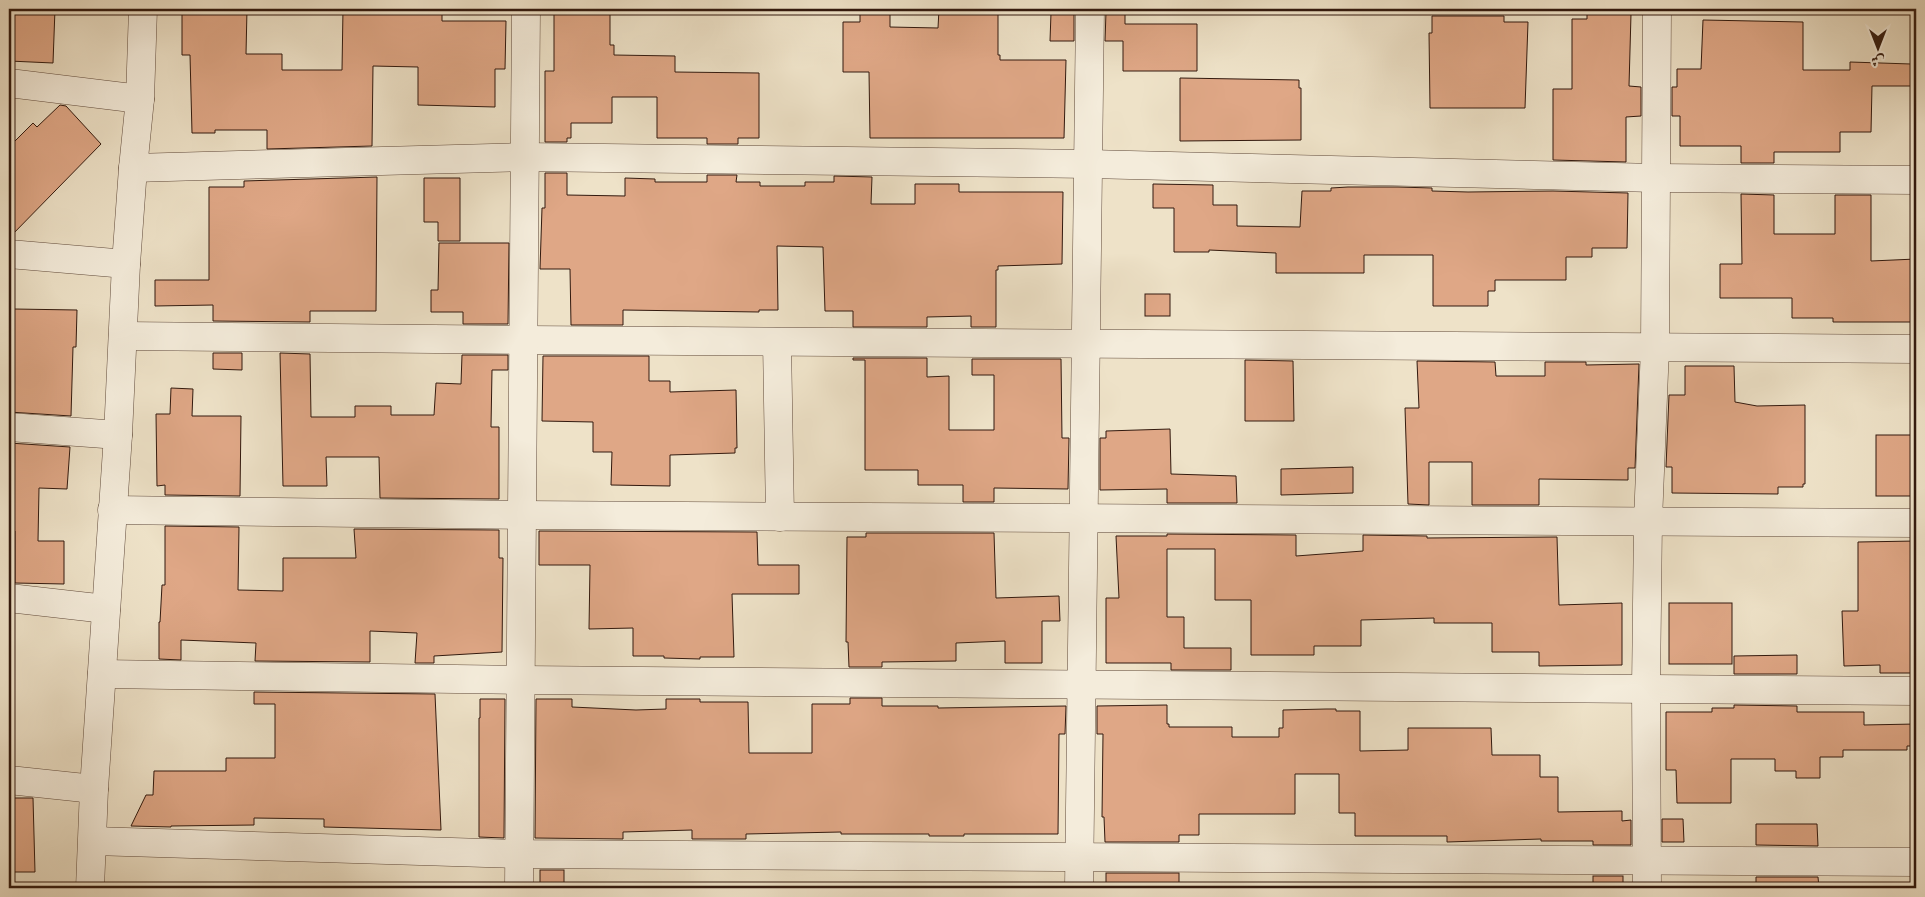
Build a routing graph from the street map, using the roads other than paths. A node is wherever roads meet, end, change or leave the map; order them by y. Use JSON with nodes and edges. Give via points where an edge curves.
{"nodes":[{"id":1,"x":143,"y":9,"type":"edge"},
{"id":2,"x":526,"y":9,"type":"edge"},
{"id":3,"x":1090,"y":9,"type":"edge"},
{"id":4,"x":1657,"y":9,"type":"edge"},
{"id":5,"x":9,"y":83,"type":"edge"},
{"id":6,"x":140,"y":100,"type":"junction"},
{"id":7,"x":525,"y":157,"type":"junction"},
{"id":8,"x":1088,"y":164,"type":"junction"},
{"id":9,"x":133,"y":168,"type":"junction"},
{"id":10,"x":1656,"y":178,"type":"junction"},
{"id":11,"x":1916,"y":180,"type":"edge"},
{"id":12,"x":9,"y":254,"type":"edge"},
{"id":13,"x":126,"y":264,"type":"junction"},
{"id":14,"x":123,"y":336,"type":"junction"},
{"id":15,"x":524,"y":340,"type":"junction"},
{"id":16,"x":778,"y":342,"type":"junction"},
{"id":17,"x":1086,"y":344,"type":"junction"},
{"id":18,"x":1654,"y":347,"type":"junction"},
{"id":19,"x":1916,"y":348,"type":"edge"},
{"id":20,"x":9,"y":427,"type":"edge"},
{"id":21,"x":118,"y":435,"type":"junction"},
{"id":22,"x":112,"y":510,"type":"junction"},
{"id":23,"x":522,"y":515,"type":"junction"},
{"id":24,"x":780,"y":517,"type":"junction"},
{"id":25,"x":1083,"y":519,"type":"junction"},
{"id":26,"x":1648,"y":522,"type":"junction"},
{"id":27,"x":1916,"y":523,"type":"edge"},
{"id":28,"x":9,"y":598,"type":"edge"},
{"id":29,"x":106,"y":609,"type":"junction"},
{"id":30,"x":102,"y":674,"type":"junction"},
{"id":31,"x":521,"y":680,"type":"junction"},
{"id":32,"x":1082,"y":683,"type":"junction"},
{"id":33,"x":1646,"y":687,"type":"junction"},
{"id":34,"x":1916,"y":691,"type":"edge"},
{"id":35,"x":9,"y":780,"type":"edge"},
{"id":36,"x":94,"y":789,"type":"junction"},
{"id":37,"x":93,"y":841,"type":"junction"},
{"id":38,"x":519,"y":854,"type":"junction"},
{"id":39,"x":1080,"y":857,"type":"junction"},
{"id":40,"x":1647,"y":860,"type":"junction"},
{"id":41,"x":1916,"y":862,"type":"edge"},
{"id":42,"x":90,"y":888,"type":"edge"},
{"id":43,"x":519,"y":888,"type":"edge"},
{"id":44,"x":1079,"y":888,"type":"edge"},
{"id":45,"x":1646,"y":888,"type":"edge"}],
"edges":[{"from":1,"to":6,"type":"street"},
{"from":2,"to":7,"type":"street"},
{"from":3,"to":8,"type":"street"},
{"from":4,"to":10,"type":"street"},
{"from":5,"to":6,"type":"street"},
{"from":6,"to":9,"type":"street"},
{"from":7,"to":8,"type":"street"},
{"from":7,"to":9,"type":"street"},
{"from":7,"to":15,"type":"street"},
{"from":8,"to":10,"type":"street"},
{"from":8,"to":17,"type":"street"},
{"from":9,"to":13,"type":"street"},
{"from":10,"to":11,"type":"street"},
{"from":10,"to":18,"type":"street"},
{"from":12,"to":13,"type":"street"},
{"from":13,"to":14,"type":"street"},
{"from":14,"to":15,"type":"street"},
{"from":14,"to":21,"type":"street"},
{"from":15,"to":16,"type":"street"},
{"from":15,"to":23,"type":"street"},
{"from":16,"to":17,"type":"street"},
{"from":16,"to":24,"type":"street"},
{"from":17,"to":18,"type":"street"},
{"from":17,"to":25,"type":"street"},
{"from":18,"to":19,"type":"street"},
{"from":18,"to":26,"type":"street"},
{"from":20,"to":21,"type":"street"},
{"from":21,"to":22,"type":"street"},
{"from":22,"to":23,"type":"street"},
{"from":22,"to":29,"type":"street"},
{"from":23,"to":24,"type":"street"},
{"from":23,"to":31,"type":"street"},
{"from":24,"to":25,"type":"street"},
{"from":25,"to":26,"type":"street"},
{"from":25,"to":32,"type":"street"},
{"from":26,"to":27,"type":"street"},
{"from":26,"to":33,"type":"street"},
{"from":28,"to":29,"type":"street"},
{"from":29,"to":30,"type":"street"},
{"from":30,"to":31,"type":"street"},
{"from":30,"to":36,"type":"street"},
{"from":31,"to":32,"type":"street"},
{"from":31,"to":38,"type":"street"},
{"from":32,"to":33,"type":"street"},
{"from":32,"to":39,"type":"street"},
{"from":33,"to":34,"type":"street"},
{"from":33,"to":40,"type":"street"},
{"from":35,"to":36,"type":"street"},
{"from":36,"to":37,"type":"street"},
{"from":37,"to":38,"type":"street"},
{"from":37,"to":42,"type":"street"},
{"from":38,"to":39,"type":"street"},
{"from":38,"to":43,"type":"street"},
{"from":39,"to":40,"type":"street"},
{"from":39,"to":44,"type":"street"},
{"from":40,"to":41,"type":"street"},
{"from":40,"to":45,"type":"street"}]}
